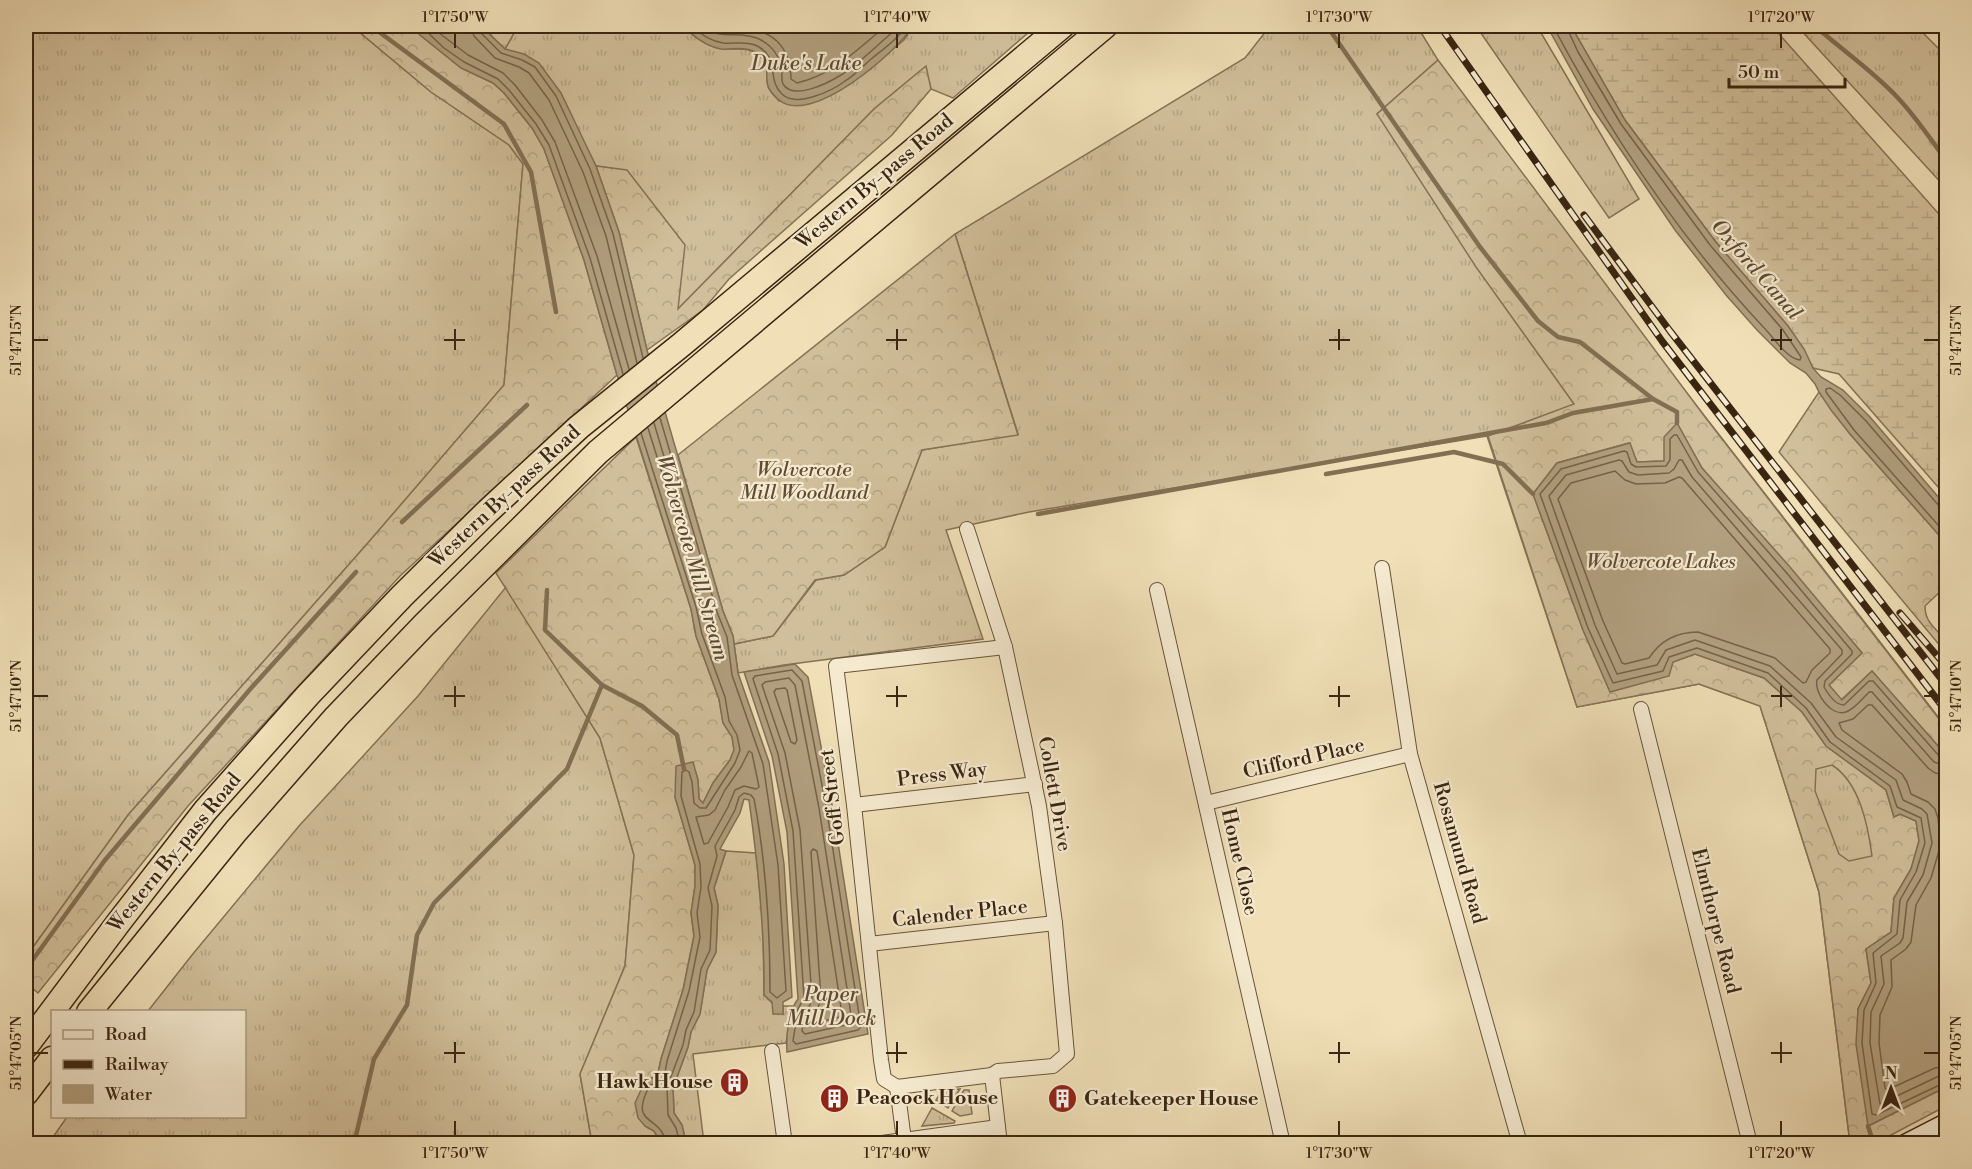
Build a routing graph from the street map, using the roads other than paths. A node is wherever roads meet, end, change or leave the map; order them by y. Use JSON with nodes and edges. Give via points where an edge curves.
{"nodes":[{"id":1,"x":1062,"y":26,"type":"edge"},
{"id":2,"x":1106,"y":26,"type":"edge"},
{"id":3,"x":967,"y":529,"type":"dead end"},
{"id":4,"x":1382,"y":568,"type":"dead end"},
{"id":5,"x":1157,"y":590,"type":"dead end"},
{"id":6,"x":1005,"y":647,"type":"junction"},
{"id":7,"x":1641,"y":709,"type":"dead end"},
{"id":8,"x":1410,"y":754,"type":"junction"},
{"id":9,"x":1035,"y":784,"type":"junction"},
{"id":10,"x":1206,"y":803,"type":"junction"},
{"id":11,"x":854,"y":804,"type":"junction"},
{"id":12,"x":1055,"y":923,"type":"junction"},
{"id":13,"x":870,"y":944,"type":"junction"},
{"id":14,"x":53,"y":1010,"type":"edge"},
{"id":15,"x":90,"y":1010,"type":"edge"},
{"id":16,"x":51,"y":1012,"type":"edge"},
{"id":17,"x":26,"y":1046,"type":"edge"},
{"id":18,"x":772,"y":1051,"type":"dead end"},
{"id":19,"x":51,"y":1060,"type":"edge"},
{"id":20,"x":992,"y":1075,"type":"junction"},
{"id":21,"x":897,"y":1087,"type":"junction"},
{"id":22,"x":26,"y":1093,"type":"edge"},
{"id":23,"x":1947,"y":1123,"type":"edge"},
{"id":24,"x":998,"y":1127,"type":"junction"},
{"id":25,"x":904,"y":1140,"type":"junction"},
{"id":26,"x":785,"y":1143,"type":"edge"},
{"id":27,"x":875,"y":1143,"type":"edge"},
{"id":28,"x":880,"y":1143,"type":"edge"},
{"id":29,"x":1000,"y":1143,"type":"edge"},
{"id":30,"x":1283,"y":1143,"type":"edge"},
{"id":31,"x":1520,"y":1143,"type":"edge"},
{"id":32,"x":1750,"y":1143,"type":"edge"},
{"id":33,"x":1905,"y":1143,"type":"edge"}],
"edges":[{"from":1,"to":14,"type":"highway","name":"Western By-pass Road","via":[[579,427],[488,511],[308,695],[206,811]]},
{"from":2,"to":15,"type":"highway","name":"Western By-pass Road","via":[[598,452],[336,717],[236,831]]},
{"from":3,"to":6,"type":"street","name":"Collett Drive"},
{"from":4,"to":8,"type":"street","name":"Rosamund Road"},
{"from":5,"to":10,"type":"street","name":"Home Close"},
{"from":6,"to":9,"type":"street","name":"Collett Drive"},
{"from":6,"to":11,"type":"street","name":"Goff Street","via":[[836,666]]},
{"from":7,"to":32,"type":"street","name":"Elmthorpe Road"},
{"from":8,"to":10,"type":"street","name":"Clifford Place"},
{"from":8,"to":31,"type":"street","name":"Rosamund Road"},
{"from":9,"to":11,"type":"street","name":"Press Way"},
{"from":9,"to":12,"type":"street","name":"Collett Drive"},
{"from":10,"to":30,"type":"street","name":"Home Close"},
{"from":11,"to":13,"type":"street","name":"Goff Street"},
{"from":12,"to":13,"type":"street","name":"Calender Place"},
{"from":12,"to":20,"type":"street","name":"Collett Drive","via":[[1067,1054],[1053,1066],[998,1071]]},
{"from":13,"to":21,"type":"street","name":"Goff Street","via":[[884,1079]]},
{"from":16,"to":17,"type":"highway","name":"Western By-pass Road"},
{"from":18,"to":26,"type":"street"},
{"from":19,"to":22,"type":"highway"},
{"from":20,"to":21,"type":"street"},
{"from":20,"to":24,"type":"street"},
{"from":21,"to":25,"type":"street"},
{"from":23,"to":33,"type":"street"},
{"from":24,"to":25,"type":"street"},
{"from":24,"to":29,"type":"street"},
{"from":25,"to":28,"type":"street"},
{"from":27,"to":28,"type":"street"}]}
